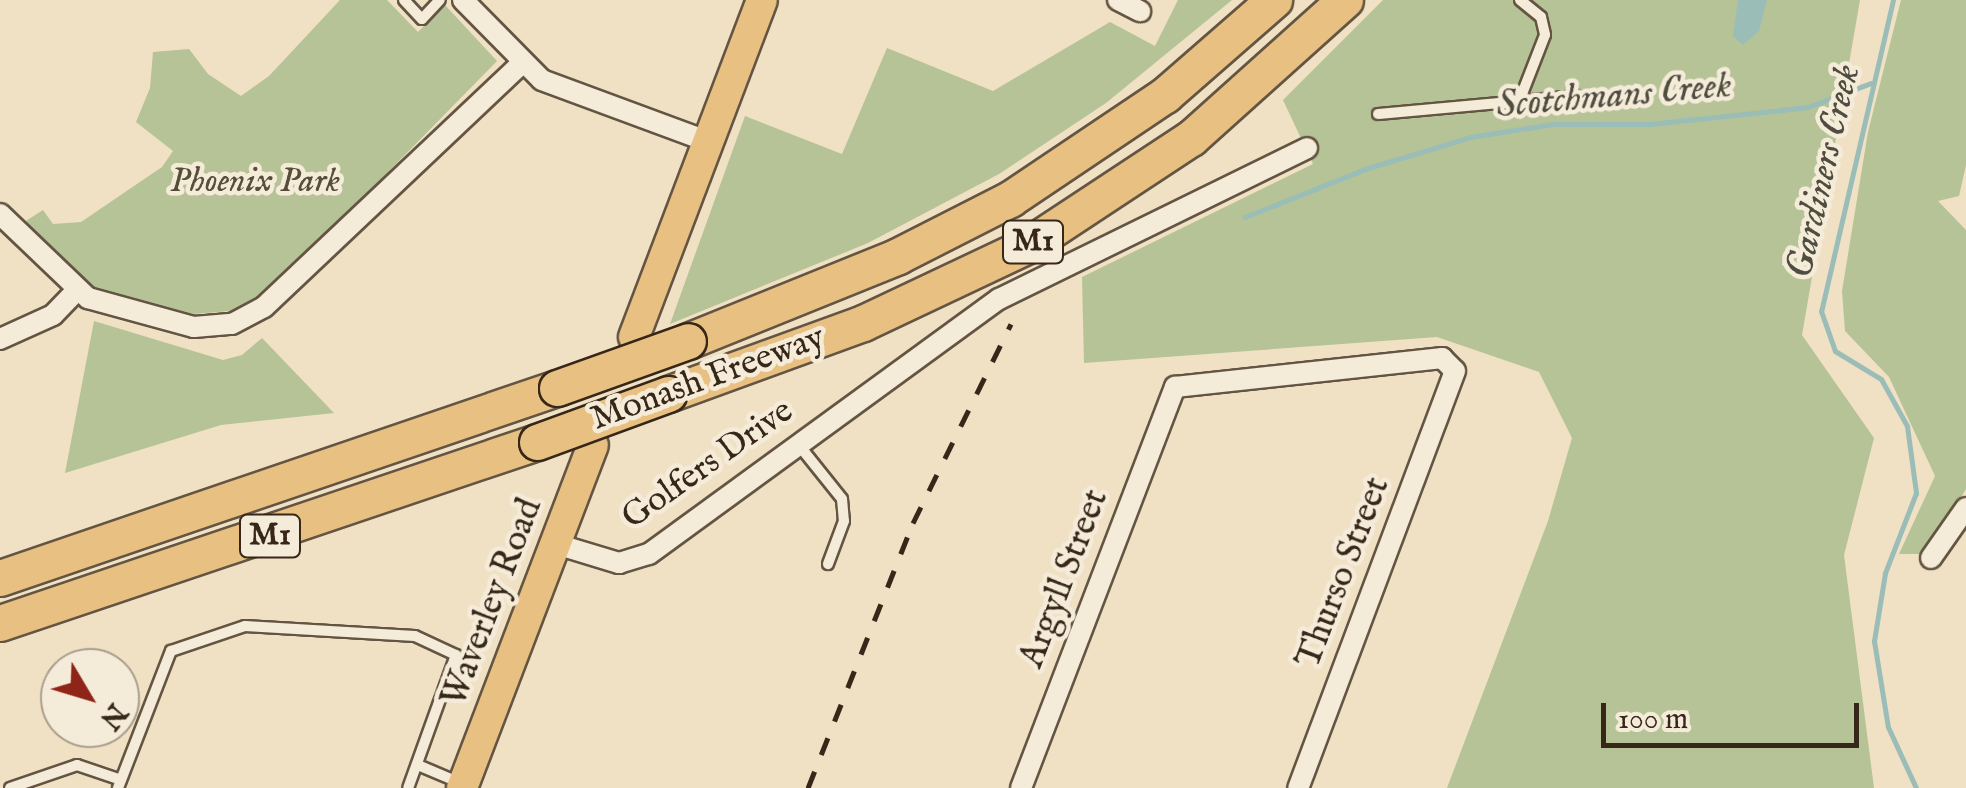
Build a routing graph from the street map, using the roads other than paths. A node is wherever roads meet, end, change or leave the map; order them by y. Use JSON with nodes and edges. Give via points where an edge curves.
{"nodes":[{"id":1,"x":404,"y":0,"type":"edge"},
{"id":2,"x":440,"y":0,"type":"edge"},
{"id":3,"x":463,"y":0,"type":"edge"},
{"id":4,"x":762,"y":0,"type":"edge"},
{"id":5,"x":1118,"y":0,"type":"edge"},
{"id":6,"x":1274,"y":0,"type":"edge"},
{"id":7,"x":1346,"y":0,"type":"edge"},
{"id":8,"x":1520,"y":0,"type":"edge"},
{"id":9,"x":1140,"y":11,"type":"dead end"},
{"id":10,"x":522,"y":64,"type":"junction"},
{"id":11,"x":1576,"y":96,"type":"dead end"},
{"id":12,"x":1520,"y":99,"type":"junction"},
{"id":13,"x":1378,"y":114,"type":"dead end"},
{"id":14,"x":707,"y":141,"type":"junction"},
{"id":15,"x":1307,"y":148,"type":"dead end"},
{"id":16,"x":0,"y":214,"type":"edge"},
{"id":17,"x":76,"y":292,"type":"junction"},
{"id":18,"x":634,"y":338,"type":"dead end"},
{"id":19,"x":0,"y":339,"type":"edge"},
{"id":20,"x":1170,"y":392,"type":"joint"},
{"id":21,"x":797,"y":444,"type":"junction"},
{"id":22,"x":593,"y":446,"type":"dead end"},
{"id":23,"x":1966,"y":508,"type":"edge"},
{"id":24,"x":556,"y":544,"type":"junction"},
{"id":25,"x":1931,"y":558,"type":"dead end"},
{"id":26,"x":828,"y":564,"type":"dead end"},
{"id":27,"x":0,"y":578,"type":"edge"},
{"id":28,"x":0,"y":624,"type":"edge"},
{"id":29,"x":418,"y":764,"type":"junction"},
{"id":30,"x":119,"y":784,"type":"edge"},
{"id":31,"x":462,"y":786,"type":"edge"},
{"id":32,"x":10,"y":788,"type":"edge"},
{"id":33,"x":408,"y":788,"type":"edge"},
{"id":34,"x":1021,"y":788,"type":"edge"},
{"id":35,"x":1298,"y":788,"type":"edge"}],
"edges":[{"from":1,"to":2,"type":"lane","via":[[422,18]]},
{"from":3,"to":10,"type":"street"},
{"from":4,"to":14,"type":"main road"},
{"from":5,"to":9,"type":"street"},
{"from":6,"to":27,"type":"highway","name":"Monash Freeway","number":"M1","bridge":true,"via":[[1165,95],[1010,199],[898,256],[557,388]]},
{"from":7,"to":28,"type":"highway","name":"Monash Freeway","number":"M1","bridge":true,"via":[[1191,138],[1030,244],[863,323],[537,442]]},
{"from":8,"to":12,"type":"lane","via":[[1541,16],[1545,36]]},
{"from":10,"to":14,"type":"street","via":[[542,80]]},
{"from":10,"to":17,"type":"street","via":[[242,321],[194,327]]},
{"from":11,"to":12,"type":"lane"},
{"from":12,"to":13,"type":"lane"},
{"from":14,"to":18,"type":"main road"},
{"from":15,"to":21,"type":"street","name":"Golfers Drive","via":[[999,299]]},
{"from":16,"to":17,"type":"street"},
{"from":17,"to":19,"type":"street","via":[[54,316]]},
{"from":20,"to":34,"type":"street","name":"Argyll Street"},
{"from":20,"to":35,"type":"street","name":"Thurso Street","via":[[1190,382],[1442,358],[1454,367]]},
{"from":21,"to":24,"type":"street","name":"Golfers Drive","via":[[649,554],[618,563]]},
{"from":21,"to":26,"type":"lane","via":[[842,500],[844,521]]},
{"from":22,"to":24,"type":"main road","name":"Waverley Road"},
{"from":23,"to":25,"type":"street"},
{"from":24,"to":31,"type":"main road","name":"Waverley Road"},
{"from":29,"to":30,"type":"lane","via":[[456,655],[415,636],[244,626],[171,651]]},
{"from":29,"to":31,"type":"lane"},
{"from":29,"to":33,"type":"lane"},
{"from":30,"to":32,"type":"lane","via":[[77,765]]}]}
